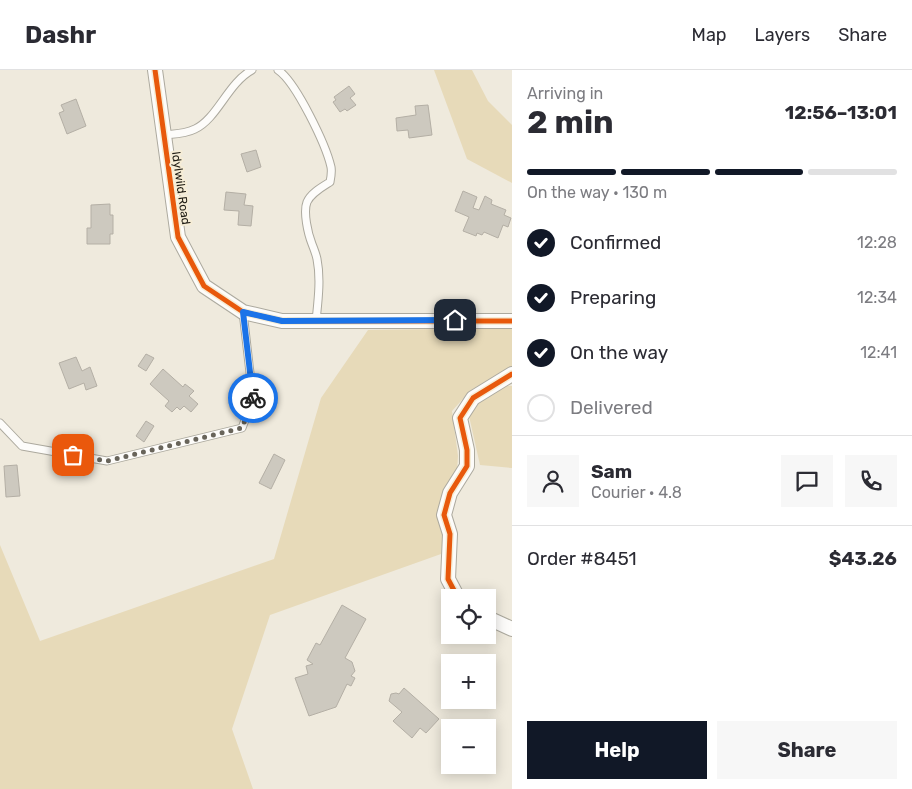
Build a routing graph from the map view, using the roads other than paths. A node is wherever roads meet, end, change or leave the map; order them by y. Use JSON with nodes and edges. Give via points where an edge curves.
{"nodes":[{"id":1,"x":155,"y":70,"type":"edge"},
{"id":2,"x":252,"y":70,"type":"edge"},
{"id":3,"x":278,"y":70,"type":"edge"},
{"id":4,"x":164,"y":135,"type":"junction"},
{"id":5,"x":243,"y":312,"type":"junction"},
{"id":6,"x":512,"y":320,"type":"edge"},
{"id":7,"x":316,"y":321,"type":"junction"},
{"id":8,"x":512,"y":374,"type":"edge"},
{"id":9,"x":0,"y":423,"type":"edge"},
{"id":10,"x":453,"y":589,"type":"edge"},
{"id":11,"x":496,"y":622,"type":"edge"},
{"id":12,"x":512,"y":630,"type":"edge"}],
"edges":[{"from":1,"to":4,"type":"street","name":"Idylwild Road"},
{"from":2,"to":4,"type":"lane","via":[[244,74],[196,129]]},
{"from":3,"to":7,"type":"lane","via":[[295,90],[324,144],[332,169],[330,182],[316,190],[306,203],[306,221],[318,264]]},
{"from":4,"to":5,"type":"street","name":"Idylwild Road","via":[[178,237],[204,286]]},
{"from":5,"to":7,"type":"street","name":"Idylwild Road","via":[[282,321]]},
{"from":5,"to":9,"type":"lane","via":[[253,399],[242,428],[107,461],[22,446]]},
{"from":6,"to":7,"type":"street","name":"Idylwild Road"},
{"from":8,"to":10,"type":"street","via":[[473,398],[460,418],[467,466],[450,493],[444,516],[450,534],[448,579]]},
{"from":11,"to":12,"type":"street"}]}
